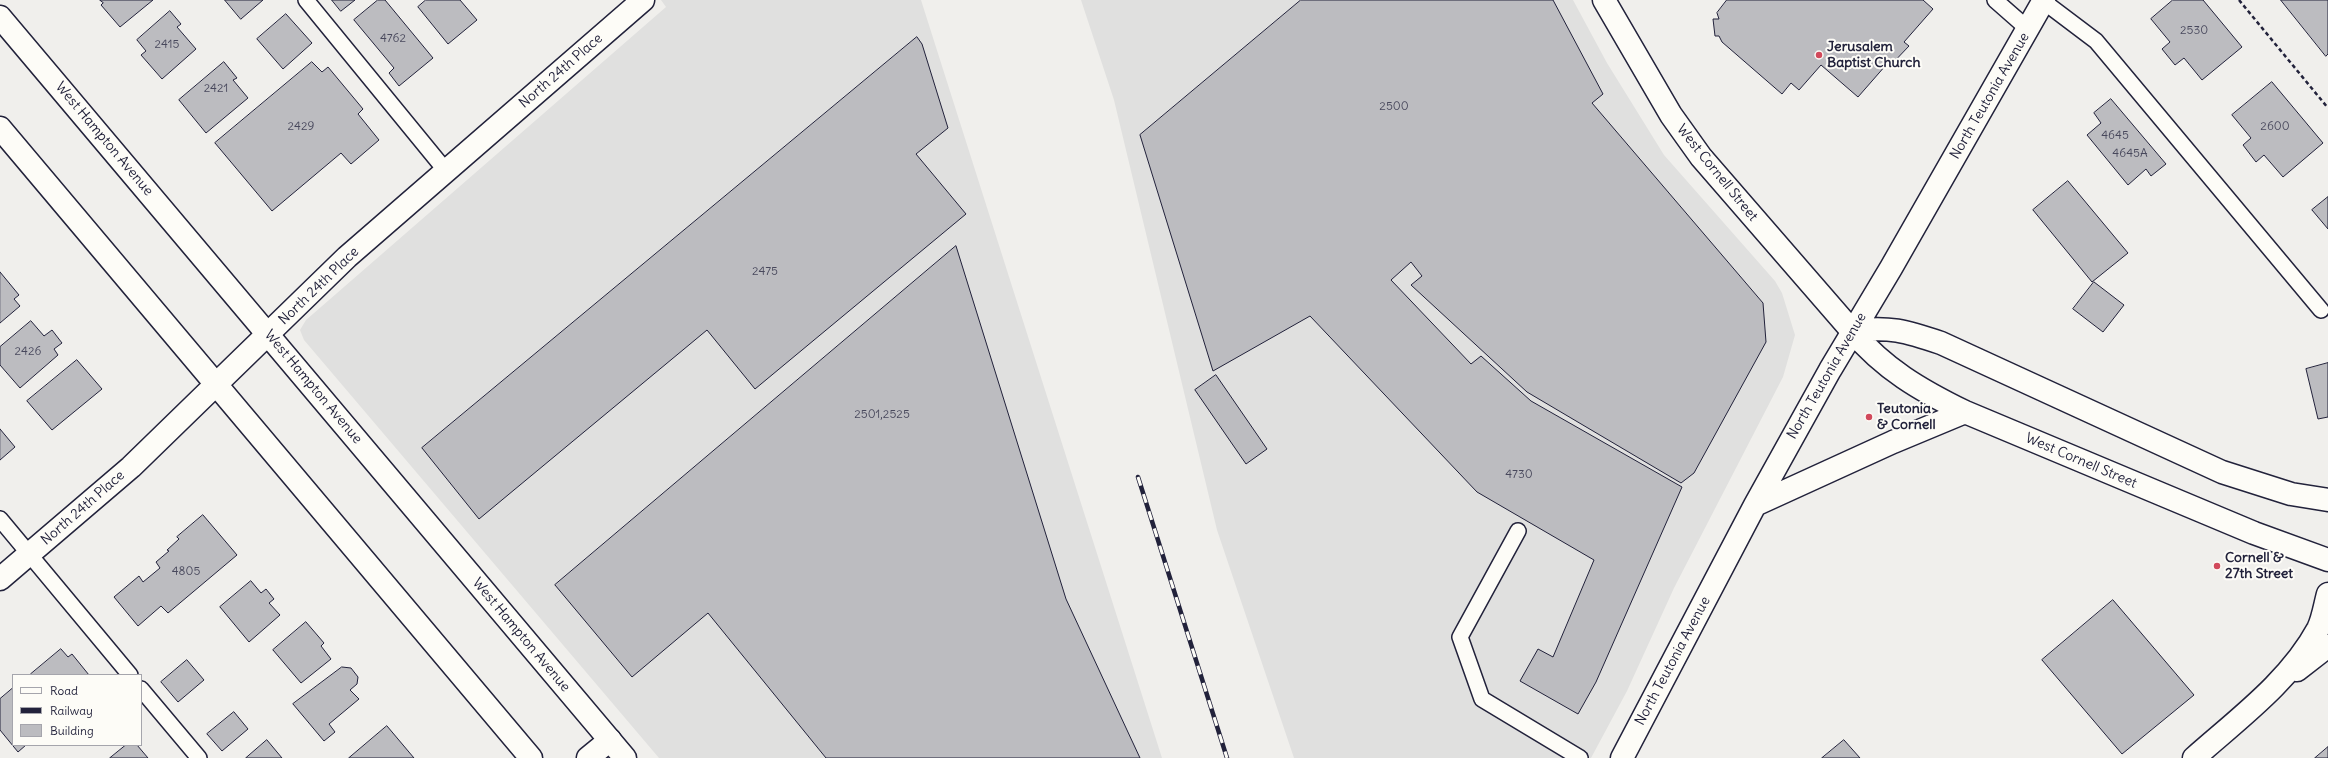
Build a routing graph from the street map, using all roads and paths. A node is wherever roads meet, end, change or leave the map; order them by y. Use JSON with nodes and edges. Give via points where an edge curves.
{"nodes":[{"id":1,"x":306,"y":0,"type":"edge"},
{"id":2,"x":643,"y":0,"type":"edge"},
{"id":3,"x":1604,"y":0,"type":"edge"},
{"id":4,"x":1995,"y":0,"type":"edge"},
{"id":5,"x":2239,"y":0,"type":"edge"},
{"id":6,"x":2044,"y":1,"type":"edge"},
{"id":7,"x":622,"y":8,"type":"edge"},
{"id":8,"x":0,"y":16,"type":"edge"},
{"id":9,"x":2028,"y":29,"type":"junction"},
{"id":10,"x":2328,"y":108,"type":"edge"},
{"id":11,"x":0,"y":128,"type":"edge"},
{"id":12,"x":446,"y":171,"type":"junction"},
{"id":13,"x":2321,"y":310,"type":"dead end"},
{"id":14,"x":1852,"y":330,"type":"junction"},
{"id":15,"x":269,"y":334,"type":"junction"},
{"id":16,"x":217,"y":385,"type":"junction"},
{"id":17,"x":1965,"y":412,"type":"junction"},
{"id":18,"x":2328,"y":500,"type":"edge"},
{"id":19,"x":1755,"y":505,"type":"junction"},
{"id":20,"x":0,"y":519,"type":"edge"},
{"id":21,"x":1518,"y":531,"type":"dead end"},
{"id":22,"x":30,"y":555,"type":"junction"},
{"id":23,"x":2328,"y":560,"type":"edge"},
{"id":24,"x":0,"y":579,"type":"edge"},
{"id":25,"x":2328,"y":594,"type":"edge"},
{"id":26,"x":2328,"y":646,"type":"edge"},
{"id":27,"x":129,"y":674,"type":"edge"},
{"id":28,"x":142,"y":690,"type":"edge"},
{"id":29,"x":2263,"y":697,"type":"junction"},
{"id":30,"x":610,"y":740,"type":"junction"},
{"id":31,"x":199,"y":758,"type":"edge"},
{"id":32,"x":531,"y":758,"type":"edge"},
{"id":33,"x":588,"y":758,"type":"edge"},
{"id":34,"x":625,"y":758,"type":"edge"},
{"id":35,"x":1580,"y":758,"type":"edge"},
{"id":36,"x":1622,"y":758,"type":"edge"},
{"id":37,"x":2194,"y":758,"type":"edge"}],
"edges":[{"from":1,"to":12,"type":"lane"},
{"from":2,"to":7,"type":"street","name":"North 24th Place"},
{"from":3,"to":14,"type":"street","name":"West Cornell Street","via":[[1671,115],[1701,157]]},
{"from":4,"to":9,"type":"lane"},
{"from":5,"to":10,"type":"path"},
{"from":6,"to":9,"type":"street","name":"North Teutonia Avenue"},
{"from":6,"to":13,"type":"lane","via":[[2096,41]]},
{"from":7,"to":12,"type":"street","name":"North 24th Place"},
{"from":8,"to":15,"type":"street","name":"West Hampton Avenue"},
{"from":9,"to":14,"type":"street","name":"North Teutonia Avenue","via":[[1891,268]]},
{"from":11,"to":16,"type":"street"},
{"from":12,"to":15,"type":"street","name":"North 24th Place","via":[[347,257]]},
{"from":14,"to":17,"type":"street","name":"West Cornell Street","via":[[1881,362],[1919,389]]},
{"from":14,"to":18,"type":"street","via":[[1885,327],[1913,333],[2222,472],[2291,494]]},
{"from":14,"to":19,"type":"street","name":"North Teutonia Avenue"},
{"from":15,"to":16,"type":"street","name":"North 24th Place"},
{"from":15,"to":30,"type":"street","name":"West Hampton Avenue"},
{"from":16,"to":22,"type":"street","name":"North 24th Place","via":[[131,467]]},
{"from":16,"to":32,"type":"street"},
{"from":17,"to":19,"type":"street"},
{"from":17,"to":23,"type":"street","name":"West Cornell Street","via":[[2254,533]]},
{"from":19,"to":36,"type":"street","name":"North Teutonia Avenue"},
{"from":20,"to":22,"type":"lane"},
{"from":21,"to":35,"type":"lane","via":[[1460,637],[1482,699]]},
{"from":22,"to":24,"type":"street","name":"North 24th Place"},
{"from":22,"to":27,"type":"lane"},
{"from":25,"to":29,"type":"street","via":[[2318,628],[2297,660]]},
{"from":26,"to":29,"type":"street"},
{"from":28,"to":31,"type":"lane"},
{"from":29,"to":37,"type":"street"},
{"from":30,"to":33,"type":"street"},
{"from":30,"to":34,"type":"street","name":"West Hampton Avenue"}]}
